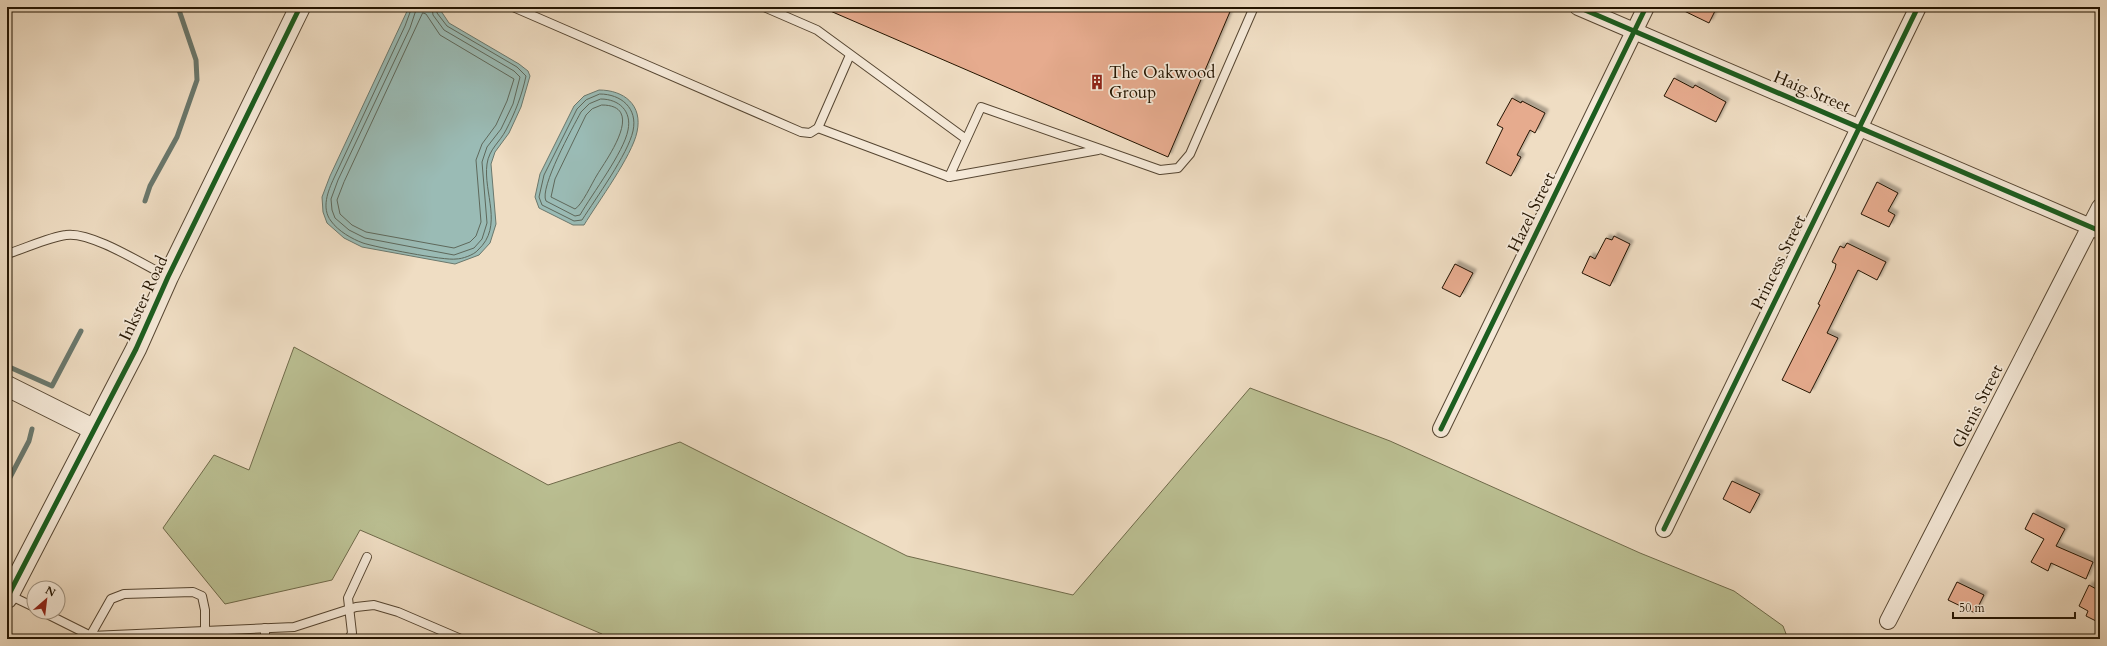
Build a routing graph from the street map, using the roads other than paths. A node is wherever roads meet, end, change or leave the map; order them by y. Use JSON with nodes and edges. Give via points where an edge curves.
{"nodes":[{"id":1,"x":300,"y":7,"type":"edge"},
{"id":2,"x":513,"y":7,"type":"edge"},
{"id":3,"x":764,"y":7,"type":"edge"},
{"id":4,"x":1254,"y":7,"type":"edge"},
{"id":5,"x":1578,"y":7,"type":"edge"},
{"id":6,"x":1646,"y":7,"type":"edge"},
{"id":7,"x":1918,"y":7,"type":"edge"},
{"id":8,"x":1634,"y":31,"type":"junction"},
{"id":9,"x":850,"y":55,"type":"junction"},
{"id":10,"x":1859,"y":126,"type":"junction"},
{"id":11,"x":818,"y":128,"type":"junction"},
{"id":12,"x":966,"y":139,"type":"junction"},
{"id":13,"x":1099,"y":150,"type":"junction"},
{"id":14,"x":949,"y":176,"type":"junction"},
{"id":15,"x":2100,"y":207,"type":"edge"},
{"id":16,"x":2095,"y":229,"type":"edge"},
{"id":17,"x":7,"y":254,"type":"edge"},
{"id":18,"x":168,"y":277,"type":"junction"},
{"id":19,"x":7,"y":386,"type":"edge"},
{"id":20,"x":93,"y":429,"type":"junction"},
{"id":21,"x":1441,"y":430,"type":"dead end"},
{"id":22,"x":1664,"y":529,"type":"dead end"},
{"id":23,"x":367,"y":558,"type":"dead end"},
{"id":24,"x":8,"y":596,"type":"edge"},
{"id":25,"x":26,"y":604,"type":"edge"},
{"id":26,"x":348,"y":610,"type":"junction"},
{"id":27,"x":58,"y":620,"type":"edge"},
{"id":28,"x":1888,"y":621,"type":"dead end"},
{"id":29,"x":265,"y":628,"type":"junction"},
{"id":30,"x":205,"y":631,"type":"junction"},
{"id":31,"x":90,"y":637,"type":"edge"},
{"id":32,"x":265,"y":639,"type":"edge"},
{"id":33,"x":349,"y":639,"type":"edge"},
{"id":34,"x":461,"y":639,"type":"edge"}],
"edges":[{"from":1,"to":18,"type":"street","name":"Inkster Road"},
{"from":2,"to":11,"type":"lane","via":[[801,132],[810,132]]},
{"from":3,"to":9,"type":"lane","via":[[817,30]]},
{"from":4,"to":13,"type":"lane","via":[[1190,154],[1178,168],[1160,170]]},
{"from":5,"to":8,"type":"street","name":"Haig Street"},
{"from":6,"to":8,"type":"street","name":"Hazel Street"},
{"from":7,"to":10,"type":"street","name":"Princess Street"},
{"from":8,"to":10,"type":"street","name":"Haig Street"},
{"from":8,"to":21,"type":"street","name":"Hazel Street"},
{"from":9,"to":11,"type":"lane"},
{"from":9,"to":12,"type":"lane"},
{"from":10,"to":16,"type":"street","name":"Haig Street"},
{"from":10,"to":22,"type":"street","name":"Princess Street"},
{"from":11,"to":14,"type":"lane"},
{"from":12,"to":13,"type":"lane","via":[[981,107]]},
{"from":12,"to":14,"type":"lane"},
{"from":13,"to":14,"type":"lane"},
{"from":15,"to":16,"type":"street","name":"Glenis Street"},
{"from":16,"to":28,"type":"street","name":"Glenis Street"},
{"from":17,"to":18,"type":"lane","via":[[66,235],[81,236],[96,240]]},
{"from":18,"to":20,"type":"street","name":"Inkster Road","via":[[136,349]]},
{"from":19,"to":20,"type":"street"},
{"from":20,"to":24,"type":"street","name":"Inkster Road"},
{"from":23,"to":26,"type":"lane","via":[[348,598]]},
{"from":24,"to":25,"type":"lane"},
{"from":26,"to":29,"type":"lane","via":[[294,627]]},
{"from":26,"to":33,"type":"lane","via":[[352,633]]},
{"from":26,"to":34,"type":"lane","via":[[374,605],[398,612]]},
{"from":27,"to":31,"type":"lane"},
{"from":29,"to":30,"type":"lane"},
{"from":29,"to":32,"type":"lane"},
{"from":30,"to":31,"type":"lane"},
{"from":30,"to":31,"type":"lane","via":[[202,596],[193,592],[124,594],[111,599]]}]}
